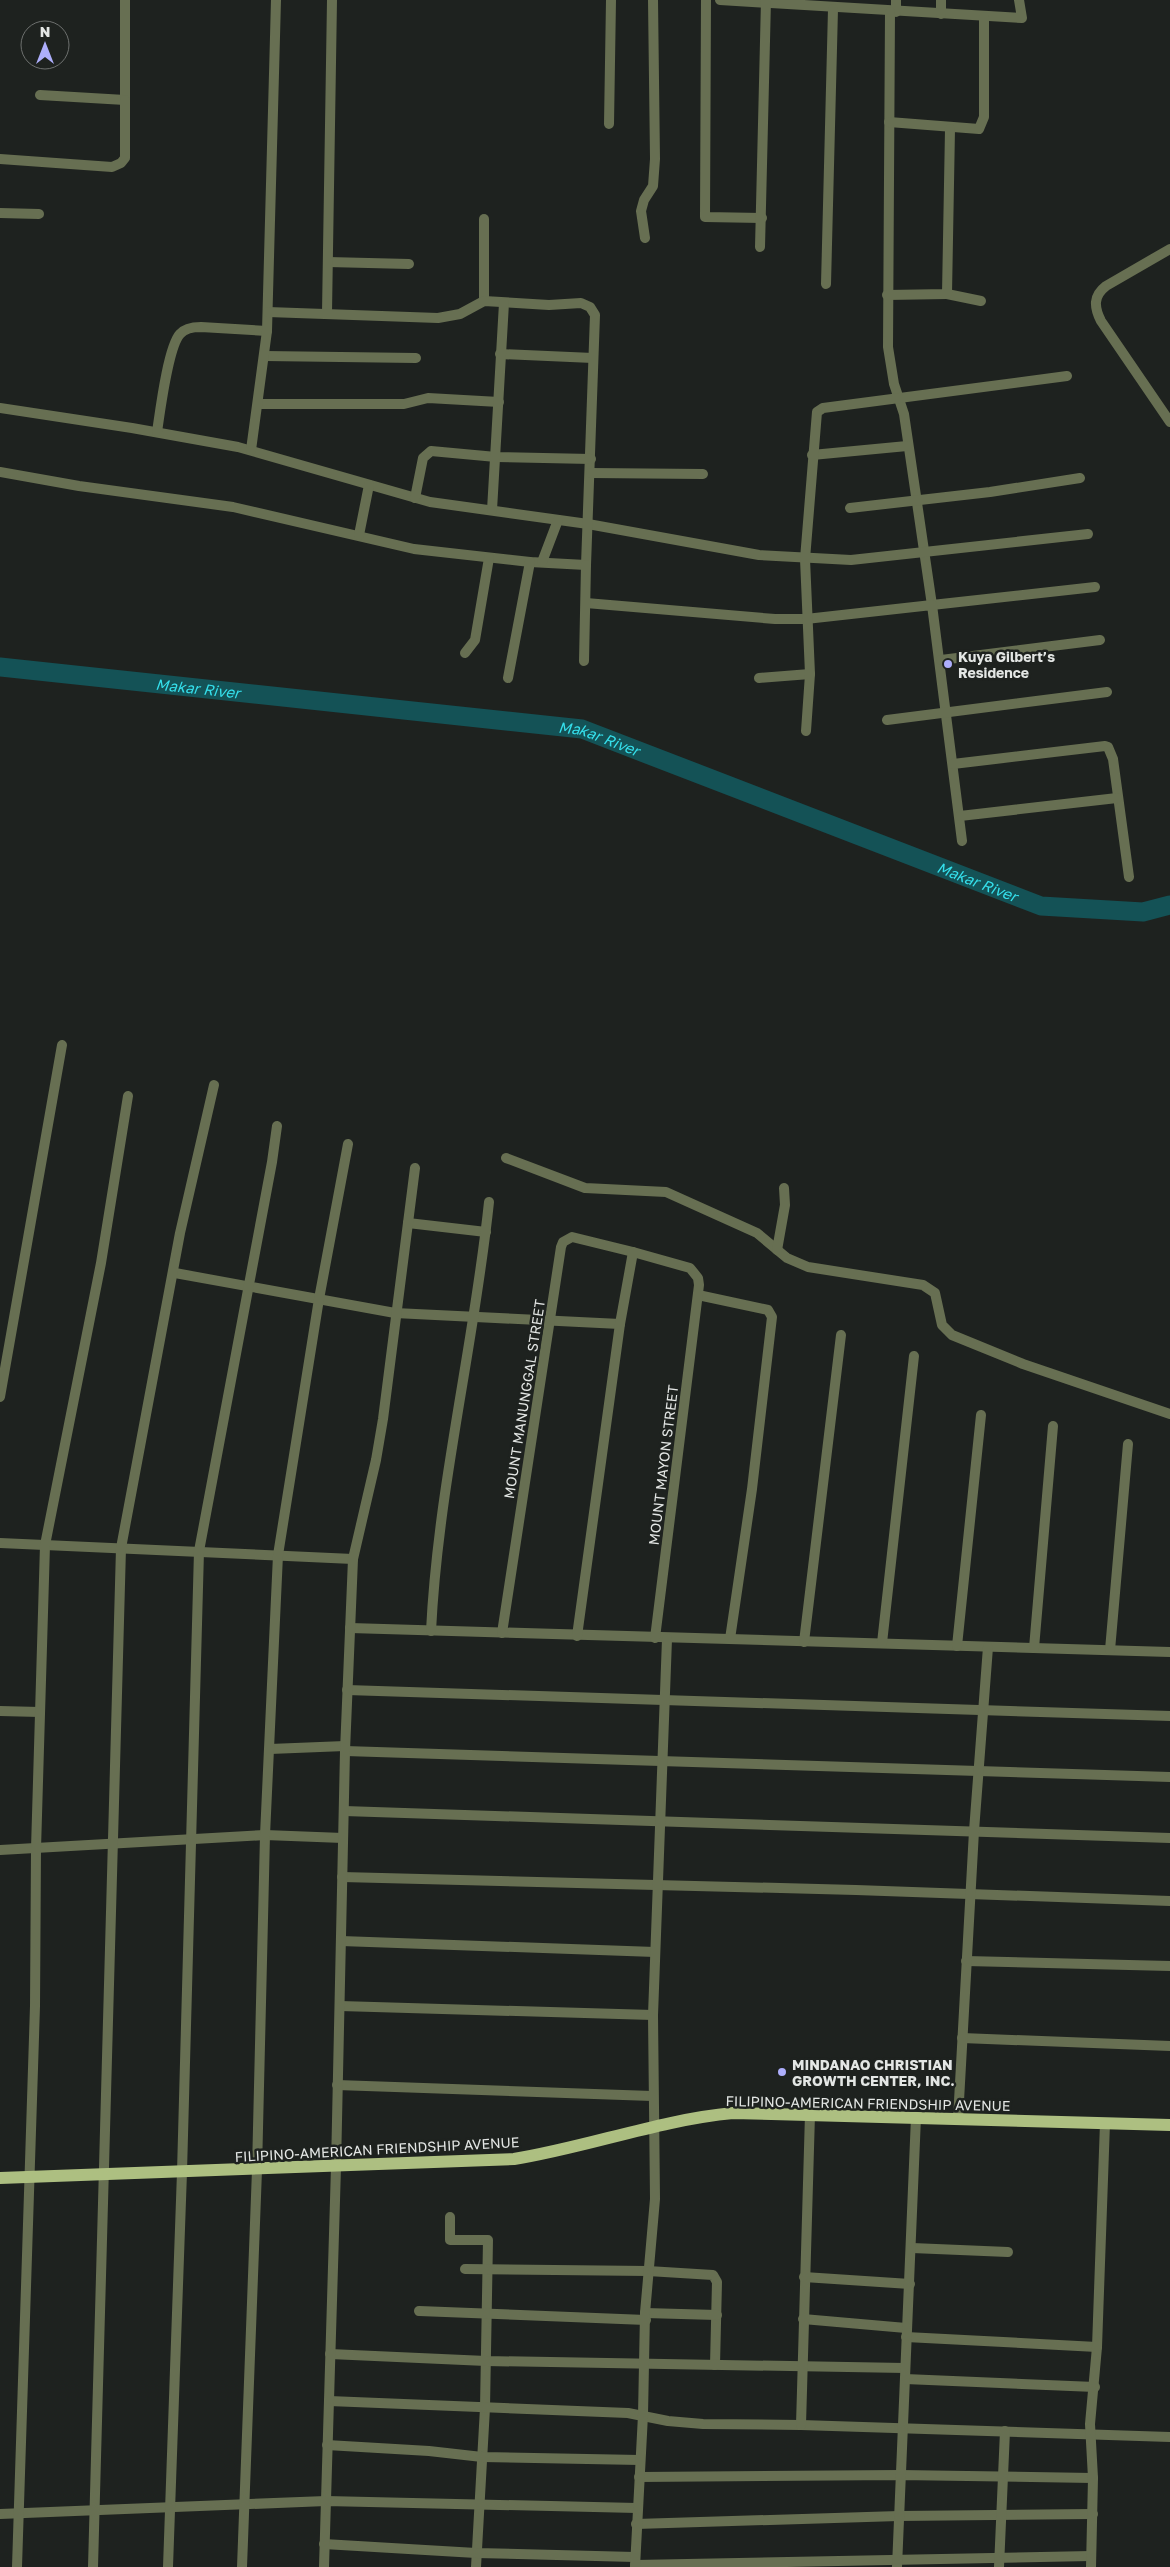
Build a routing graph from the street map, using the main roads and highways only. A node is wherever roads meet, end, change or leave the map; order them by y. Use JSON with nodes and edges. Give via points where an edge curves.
{"nodes":[{"id":1,"x":1170,"y":2125,"type":"edge"},
{"id":2,"x":0,"y":2178,"type":"edge"}],
"edges":[{"from":1,"to":2,"type":"main road","name":"FILIPINO-AMERICAN FRIENDSHIP AVENUE","via":[[733,2113],[693,2118],[514,2159]]}]}
